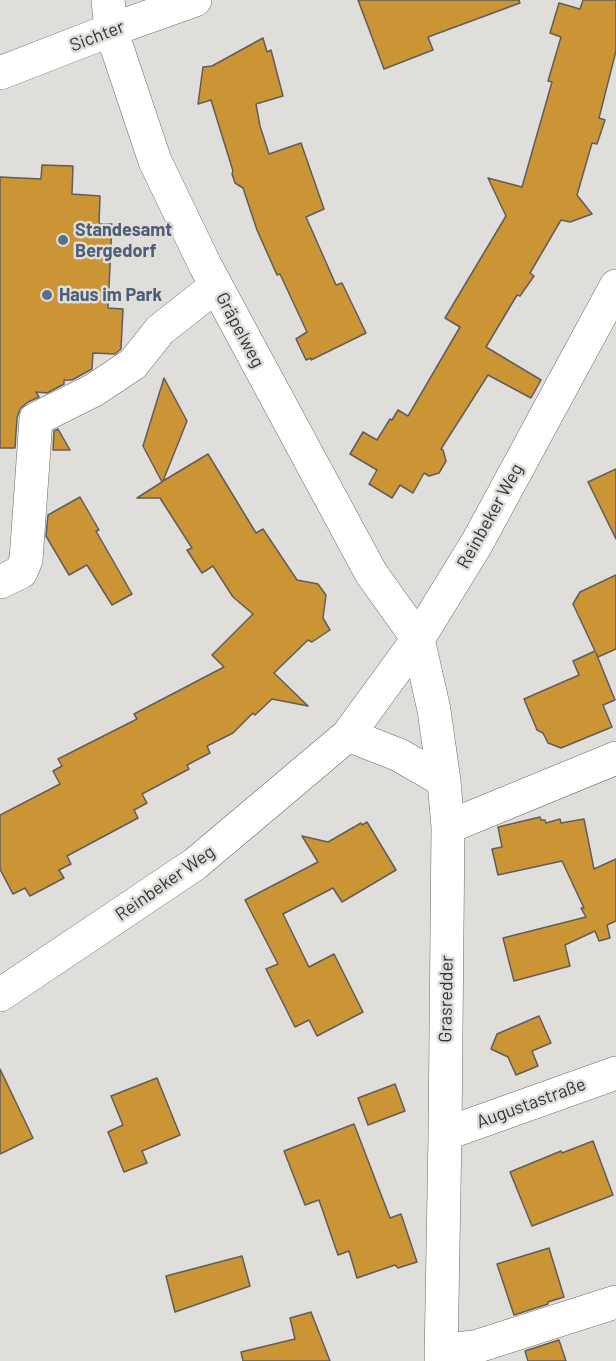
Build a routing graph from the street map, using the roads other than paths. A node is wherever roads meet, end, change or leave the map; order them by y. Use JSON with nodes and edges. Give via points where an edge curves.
{"nodes":[{"id":1,"x":195,"y":0,"type":"edge"},
{"id":2,"x":110,"y":15,"type":"edge"},
{"id":3,"x":0,"y":73,"type":"edge"},
{"id":4,"x":216,"y":286,"type":"junction"},
{"id":5,"x":616,"y":286,"type":"edge"},
{"id":6,"x":0,"y":582,"type":"edge"},
{"id":7,"x":418,"y":639,"type":"junction"},
{"id":8,"x":348,"y":735,"type":"junction"},
{"id":9,"x":616,"y":758,"type":"edge"},
{"id":10,"x":444,"y":781,"type":"junction"},
{"id":11,"x":448,"y":827,"type":"junction"},
{"id":12,"x":0,"y":995,"type":"edge"},
{"id":13,"x":616,"y":1072,"type":"edge"},
{"id":14,"x":445,"y":1134,"type":"junction"},
{"id":15,"x":616,"y":1302,"type":"edge"},
{"id":16,"x":441,"y":1355,"type":"edge"}],
"edges":[{"from":1,"to":2,"type":"street","name":"Sichter"},
{"from":2,"to":3,"type":"street","name":"Sichter"},
{"from":2,"to":4,"type":"street","name":"Gräpelweg","via":[[155,161]]},
{"from":4,"to":6,"type":"street","via":[[160,330],[134,364],[94,390],[36,419],[26,560],[21,572]]},
{"from":4,"to":7,"type":"street","name":"Gräpelweg","via":[[371,573]]},
{"from":5,"to":7,"type":"street","name":"Reinbeker Weg","via":[[477,543]]},
{"from":7,"to":8,"type":"street","name":"Reinbeker Weg"},
{"from":7,"to":10,"type":"street","name":"Grasredder"},
{"from":8,"to":10,"type":"street","via":[[399,755]]},
{"from":8,"to":12,"type":"street","name":"Reinbeker Weg","via":[[195,864]]},
{"from":9,"to":11,"type":"street"},
{"from":10,"to":11,"type":"street","name":"Grasredder"},
{"from":11,"to":14,"type":"street","name":"Grasredder"},
{"from":13,"to":14,"type":"street","name":"Augustastraße"},
{"from":14,"to":16,"type":"street","name":"Grasredder"},
{"from":15,"to":16,"type":"street"}]}
